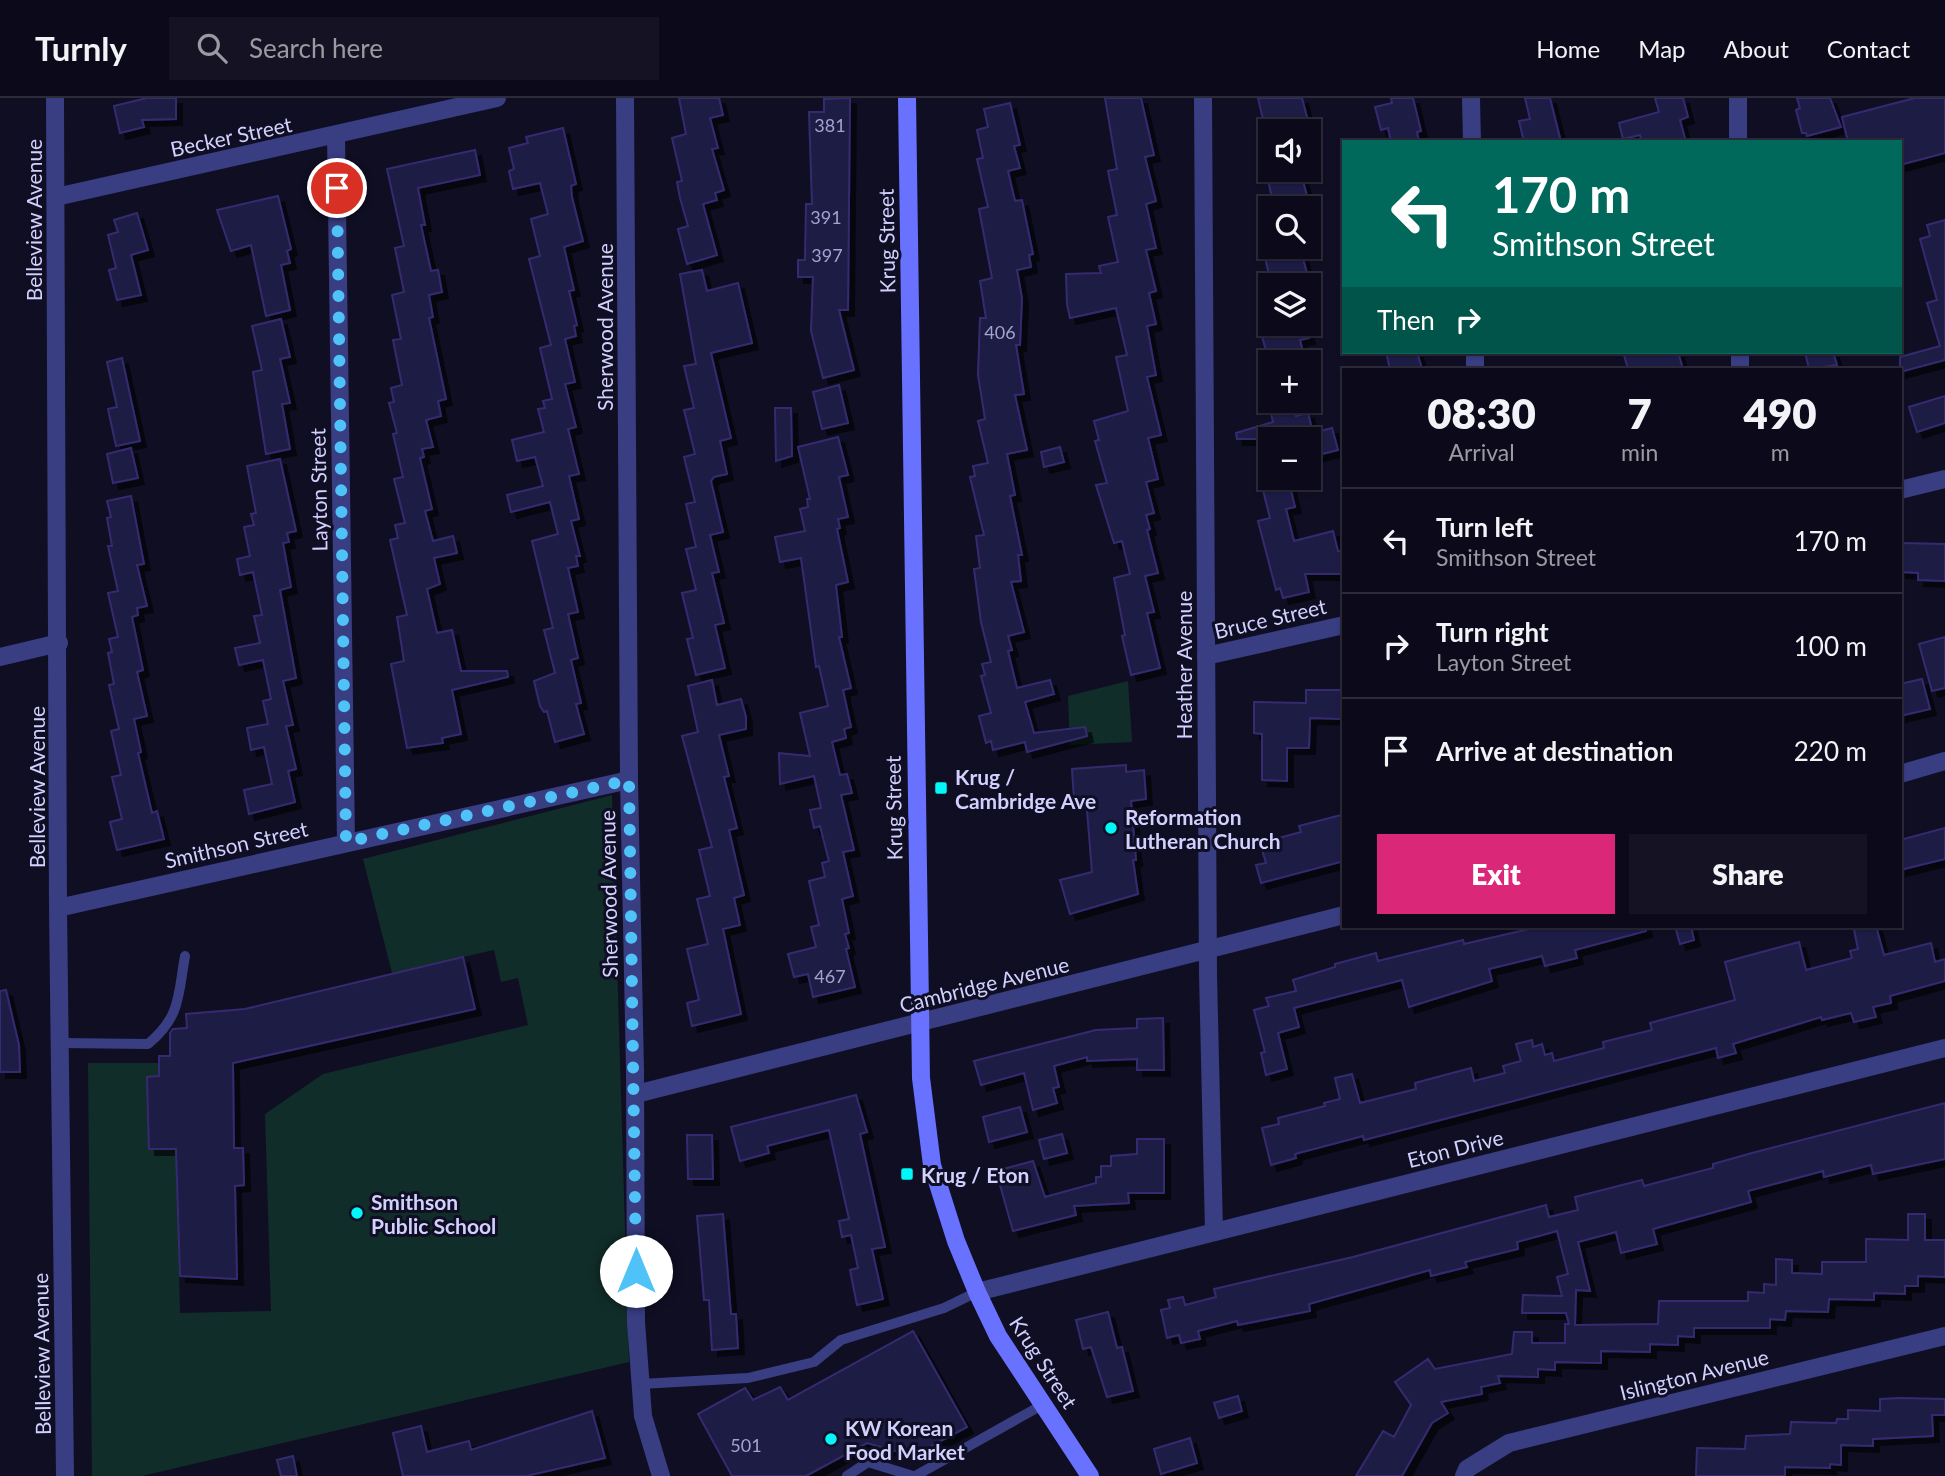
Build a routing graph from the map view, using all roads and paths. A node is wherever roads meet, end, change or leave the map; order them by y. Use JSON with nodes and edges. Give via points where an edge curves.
{"nodes":[{"id":1,"x":55,"y":98,"type":"edge"},
{"id":2,"x":497,"y":98,"type":"edge"},
{"id":3,"x":625,"y":98,"type":"edge"},
{"id":4,"x":907,"y":98,"type":"edge"},
{"id":5,"x":1203,"y":98,"type":"edge"},
{"id":6,"x":1471,"y":98,"type":"edge"},
{"id":7,"x":1738,"y":98,"type":"edge"},
{"id":8,"x":336,"y":136,"type":"junction"},
{"id":9,"x":1472,"y":140,"type":"edge"},
{"id":10,"x":1738,"y":140,"type":"edge"},
{"id":11,"x":56,"y":197,"type":"junction"},
{"id":12,"x":1945,"y":479,"type":"edge"},
{"id":13,"x":1902,"y":490,"type":"edge"},
{"id":14,"x":1342,"y":625,"type":"edge"},
{"id":15,"x":59,"y":643,"type":"junction"},
{"id":16,"x":1206,"y":656,"type":"junction"},
{"id":17,"x":0,"y":657,"type":"edge"},
{"id":18,"x":1945,"y":761,"type":"edge"},
{"id":19,"x":1902,"y":773,"type":"edge"},
{"id":20,"x":629,"y":780,"type":"junction"},
{"id":21,"x":346,"y":842,"type":"junction"},
{"id":22,"x":58,"y":908,"type":"junction"},
{"id":23,"x":1342,"y":916,"type":"edge"},
{"id":24,"x":1208,"y":949,"type":"junction"},
{"id":25,"x":185,"y":956,"type":"dead end"},
{"id":26,"x":919,"y":1024,"type":"junction"},
{"id":27,"x":60,"y":1043,"type":"junction"},
{"id":28,"x":1945,"y":1048,"type":"edge"},
{"id":29,"x":636,"y":1094,"type":"junction"},
{"id":30,"x":1214,"y":1232,"type":"junction"},
{"id":31,"x":977,"y":1292,"type":"junction"},
{"id":32,"x":1945,"y":1336,"type":"edge"},
{"id":33,"x":641,"y":1384,"type":"junction"},
{"id":34,"x":1044,"y":1404,"type":"junction"},
{"id":35,"x":65,"y":1476,"type":"edge"},
{"id":36,"x":661,"y":1476,"type":"edge"},
{"id":37,"x":847,"y":1476,"type":"edge"},
{"id":38,"x":914,"y":1476,"type":"edge"},
{"id":39,"x":1090,"y":1476,"type":"edge"},
{"id":40,"x":1464,"y":1476,"type":"edge"}],
"edges":[{"from":1,"to":11,"type":"street","name":"Belleview Avenue"},
{"from":2,"to":8,"type":"street","name":"Becker Street"},
{"from":3,"to":20,"type":"street","name":"Sherwood Avenue"},
{"from":4,"to":26,"type":"street","name":"Krug Street"},
{"from":5,"to":16,"type":"street","name":"Heather Avenue"},
{"from":6,"to":9,"type":"street"},
{"from":7,"to":10,"type":"street"},
{"from":8,"to":11,"type":"street","name":"Becker Street"},
{"from":8,"to":21,"type":"street","name":"Layton Street"},
{"from":11,"to":15,"type":"street","name":"Belleview Avenue"},
{"from":12,"to":13,"type":"street"},
{"from":14,"to":16,"type":"street","name":"Bruce Street"},
{"from":15,"to":17,"type":"street"},
{"from":15,"to":22,"type":"street","name":"Belleview Avenue"},
{"from":16,"to":24,"type":"street","name":"Heather Avenue"},
{"from":18,"to":19,"type":"street"},
{"from":20,"to":21,"type":"street","name":"Smithson Street"},
{"from":20,"to":29,"type":"street","name":"Sherwood Avenue"},
{"from":21,"to":22,"type":"street","name":"Smithson Street"},
{"from":22,"to":27,"type":"street","name":"Belleview Avenue"},
{"from":23,"to":24,"type":"street","name":"Cambridge Avenue"},
{"from":24,"to":26,"type":"street","name":"Cambridge Avenue"},
{"from":24,"to":30,"type":"street","name":"Heather Avenue"},
{"from":25,"to":27,"type":"lane","via":[[175,1010],[166,1029],[148,1044]]},
{"from":26,"to":29,"type":"street","name":"Cambridge Avenue"},
{"from":26,"to":31,"type":"street","name":"Krug Street","via":[[932,1165]]},
{"from":27,"to":35,"type":"street","name":"Belleview Avenue"},
{"from":28,"to":30,"type":"street","name":"Eton Drive"},
{"from":29,"to":33,"type":"street","name":"Sherwood Avenue","via":[[636,1322]]},
{"from":30,"to":31,"type":"street","name":"Eton Drive"},
{"from":31,"to":33,"type":"lane","via":[[944,1308],[841,1340],[814,1362],[748,1378]]},
{"from":31,"to":34,"type":"street","name":"Krug Street","via":[[998,1336]]},
{"from":32,"to":40,"type":"street","name":"Islington Avenue","via":[[1509,1443],[1467,1469]]},
{"from":33,"to":36,"type":"street","name":"Sherwood Avenue","via":[[643,1416]]},
{"from":34,"to":38,"type":"lane"},
{"from":34,"to":39,"type":"street","name":"Krug Street"},
{"from":37,"to":38,"type":"lane","via":[[868,1462]]}]}
